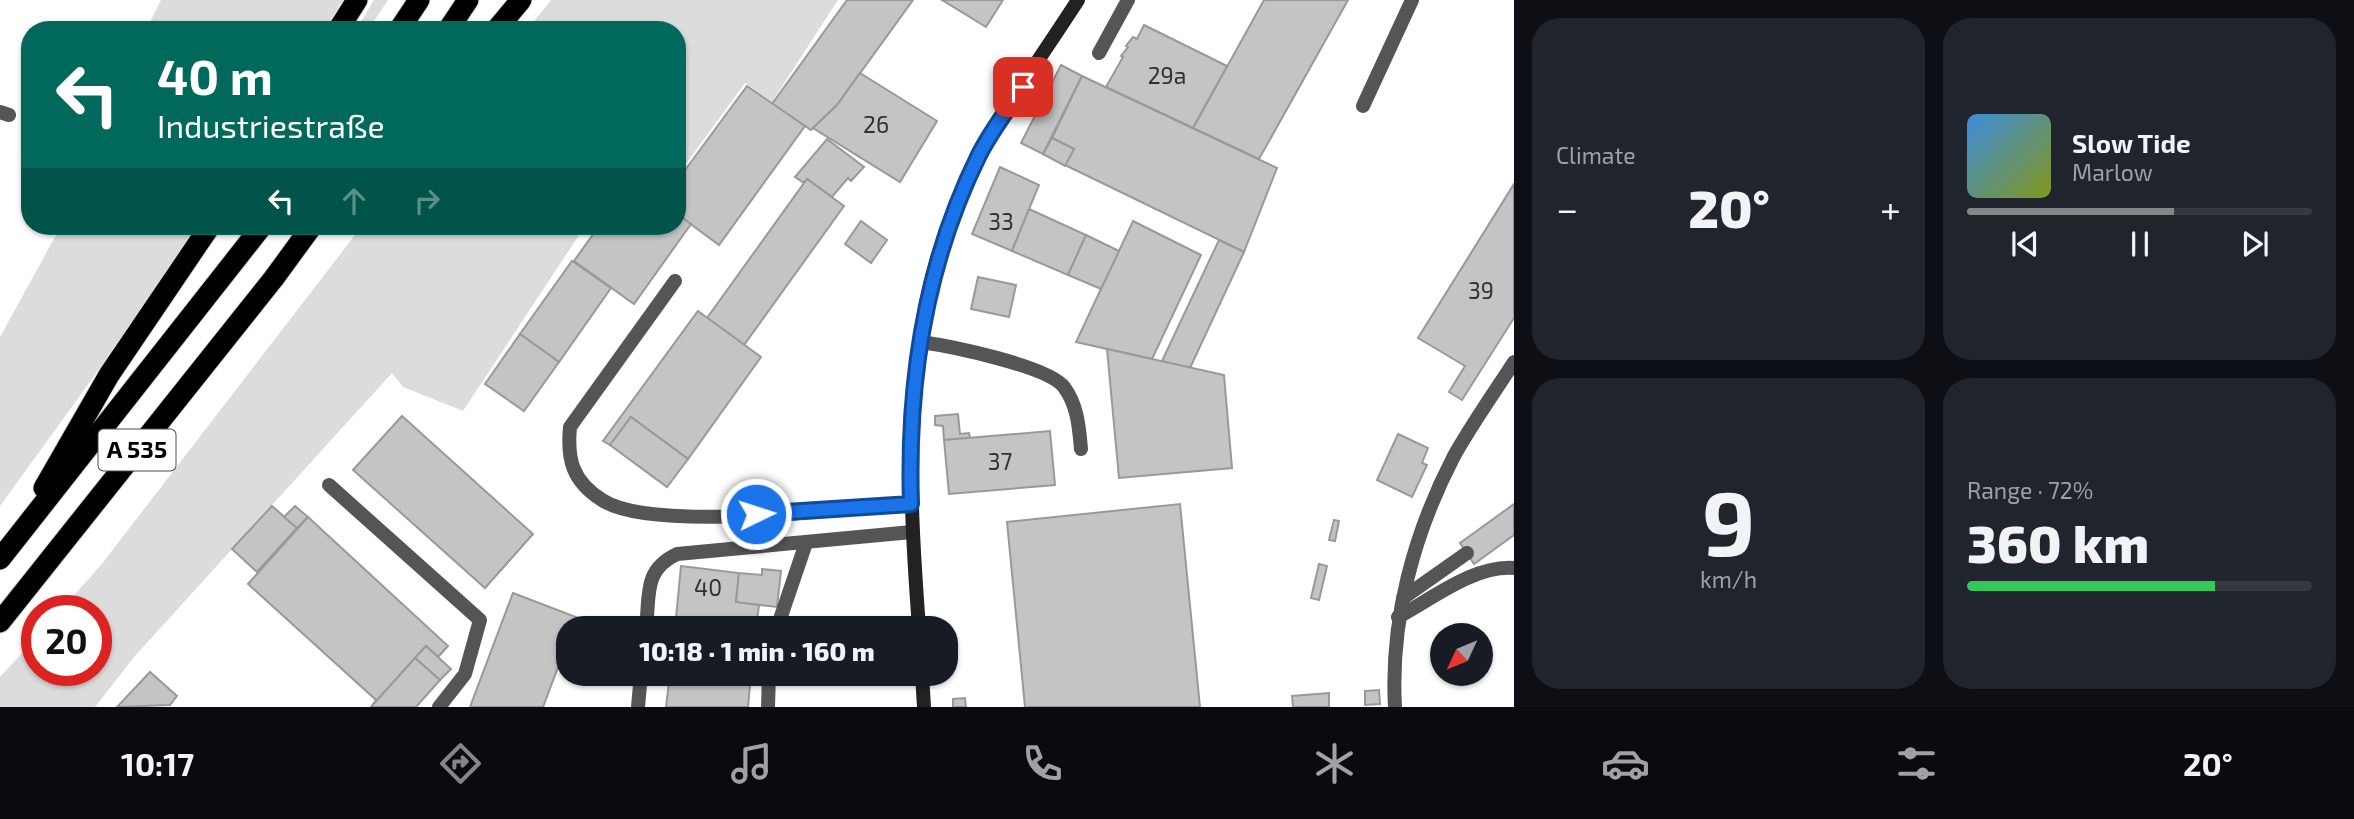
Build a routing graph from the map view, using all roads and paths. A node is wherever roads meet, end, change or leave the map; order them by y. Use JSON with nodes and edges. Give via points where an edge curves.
{"nodes":[{"id":1,"x":357,"y":0,"type":"edge"},
{"id":2,"x":419,"y":0,"type":"edge"},
{"id":3,"x":468,"y":0,"type":"edge"},
{"id":4,"x":522,"y":0,"type":"edge"},
{"id":5,"x":1078,"y":0,"type":"edge"},
{"id":6,"x":1128,"y":0,"type":"edge"},
{"id":7,"x":1412,"y":0,"type":"edge"},
{"id":8,"x":344,"y":21,"type":"edge"},
{"id":9,"x":405,"y":21,"type":"edge"},
{"id":10,"x":455,"y":21,"type":"edge"},
{"id":11,"x":504,"y":21,"type":"edge"},
{"id":12,"x":1099,"y":52,"type":"dead end"},
{"id":13,"x":1363,"y":106,"type":"dead end"},
{"id":14,"x":204,"y":235,"type":"edge"},
{"id":15,"x":255,"y":235,"type":"edge"},
{"id":16,"x":305,"y":235,"type":"edge"},
{"id":17,"x":675,"y":281,"type":"dead end"},
{"id":18,"x":920,"y":342,"type":"junction"},
{"id":19,"x":1514,"y":362,"type":"edge"},
{"id":20,"x":1081,"y":449,"type":"dead end"},
{"id":21,"x":329,"y":485,"type":"dead end"},
{"id":22,"x":911,"y":504,"type":"junction"},
{"id":23,"x":912,"y":532,"type":"junction"},
{"id":24,"x":806,"y":543,"type":"junction"},
{"id":25,"x":5,"y":553,"type":"edge"},
{"id":26,"x":1467,"y":554,"type":"dead end"},
{"id":27,"x":1514,"y":568,"type":"edge"},
{"id":28,"x":1403,"y":598,"type":"junction"},
{"id":29,"x":647,"y":616,"type":"edge"},
{"id":30,"x":781,"y":616,"type":"edge"},
{"id":31,"x":918,"y":616,"type":"edge"},
{"id":32,"x":1398,"y":617,"type":"junction"},
{"id":33,"x":0,"y":622,"type":"edge"},
{"id":34,"x":640,"y":686,"type":"edge"},
{"id":35,"x":769,"y":686,"type":"edge"},
{"id":36,"x":923,"y":686,"type":"edge"},
{"id":37,"x":439,"y":707,"type":"edge"},
{"id":38,"x":638,"y":707,"type":"edge"},
{"id":39,"x":768,"y":707,"type":"edge"},
{"id":40,"x":924,"y":707,"type":"edge"},
{"id":41,"x":1395,"y":707,"type":"edge"}],
"edges":[{"from":1,"to":8,"type":"highway"},
{"from":2,"to":9,"type":"highway"},
{"from":3,"to":10,"type":"highway"},
{"from":4,"to":11,"type":"highway"},
{"from":5,"to":18,"type":"street","via":[[981,152],[933,278]]},
{"from":6,"to":12,"type":"street"},
{"from":7,"to":13,"type":"street"},
{"from":14,"to":25,"type":"highway","via":[[109,375]]},
{"from":15,"to":25,"type":"highway","number":"A 535"},
{"from":16,"to":33,"type":"highway","number":"A 535"},
{"from":17,"to":22,"type":"street","via":[[570,427],[567,454],[578,478],[602,501],[626,510],[678,518]]},
{"from":18,"to":20,"type":"street","via":[[1042,371],[1063,386],[1078,415]]},
{"from":18,"to":22,"type":"street","via":[[911,411]]},
{"from":19,"to":28,"type":"street","via":[[1454,456],[1420,533]]},
{"from":21,"to":37,"type":"street","via":[[480,620],[465,674]]},
{"from":22,"to":23,"type":"street"},
{"from":23,"to":24,"type":"street"},
{"from":23,"to":31,"type":"street"},
{"from":24,"to":29,"type":"street","via":[[677,554],[660,562],[652,573]]},
{"from":24,"to":30,"type":"street"},
{"from":26,"to":28,"type":"street"},
{"from":27,"to":32,"type":"street","via":[[1502,567],[1469,578]]},
{"from":28,"to":32,"type":"street"},
{"from":32,"to":41,"type":"street"},
{"from":34,"to":38,"type":"street"},
{"from":35,"to":39,"type":"street"},
{"from":36,"to":40,"type":"street"}]}
